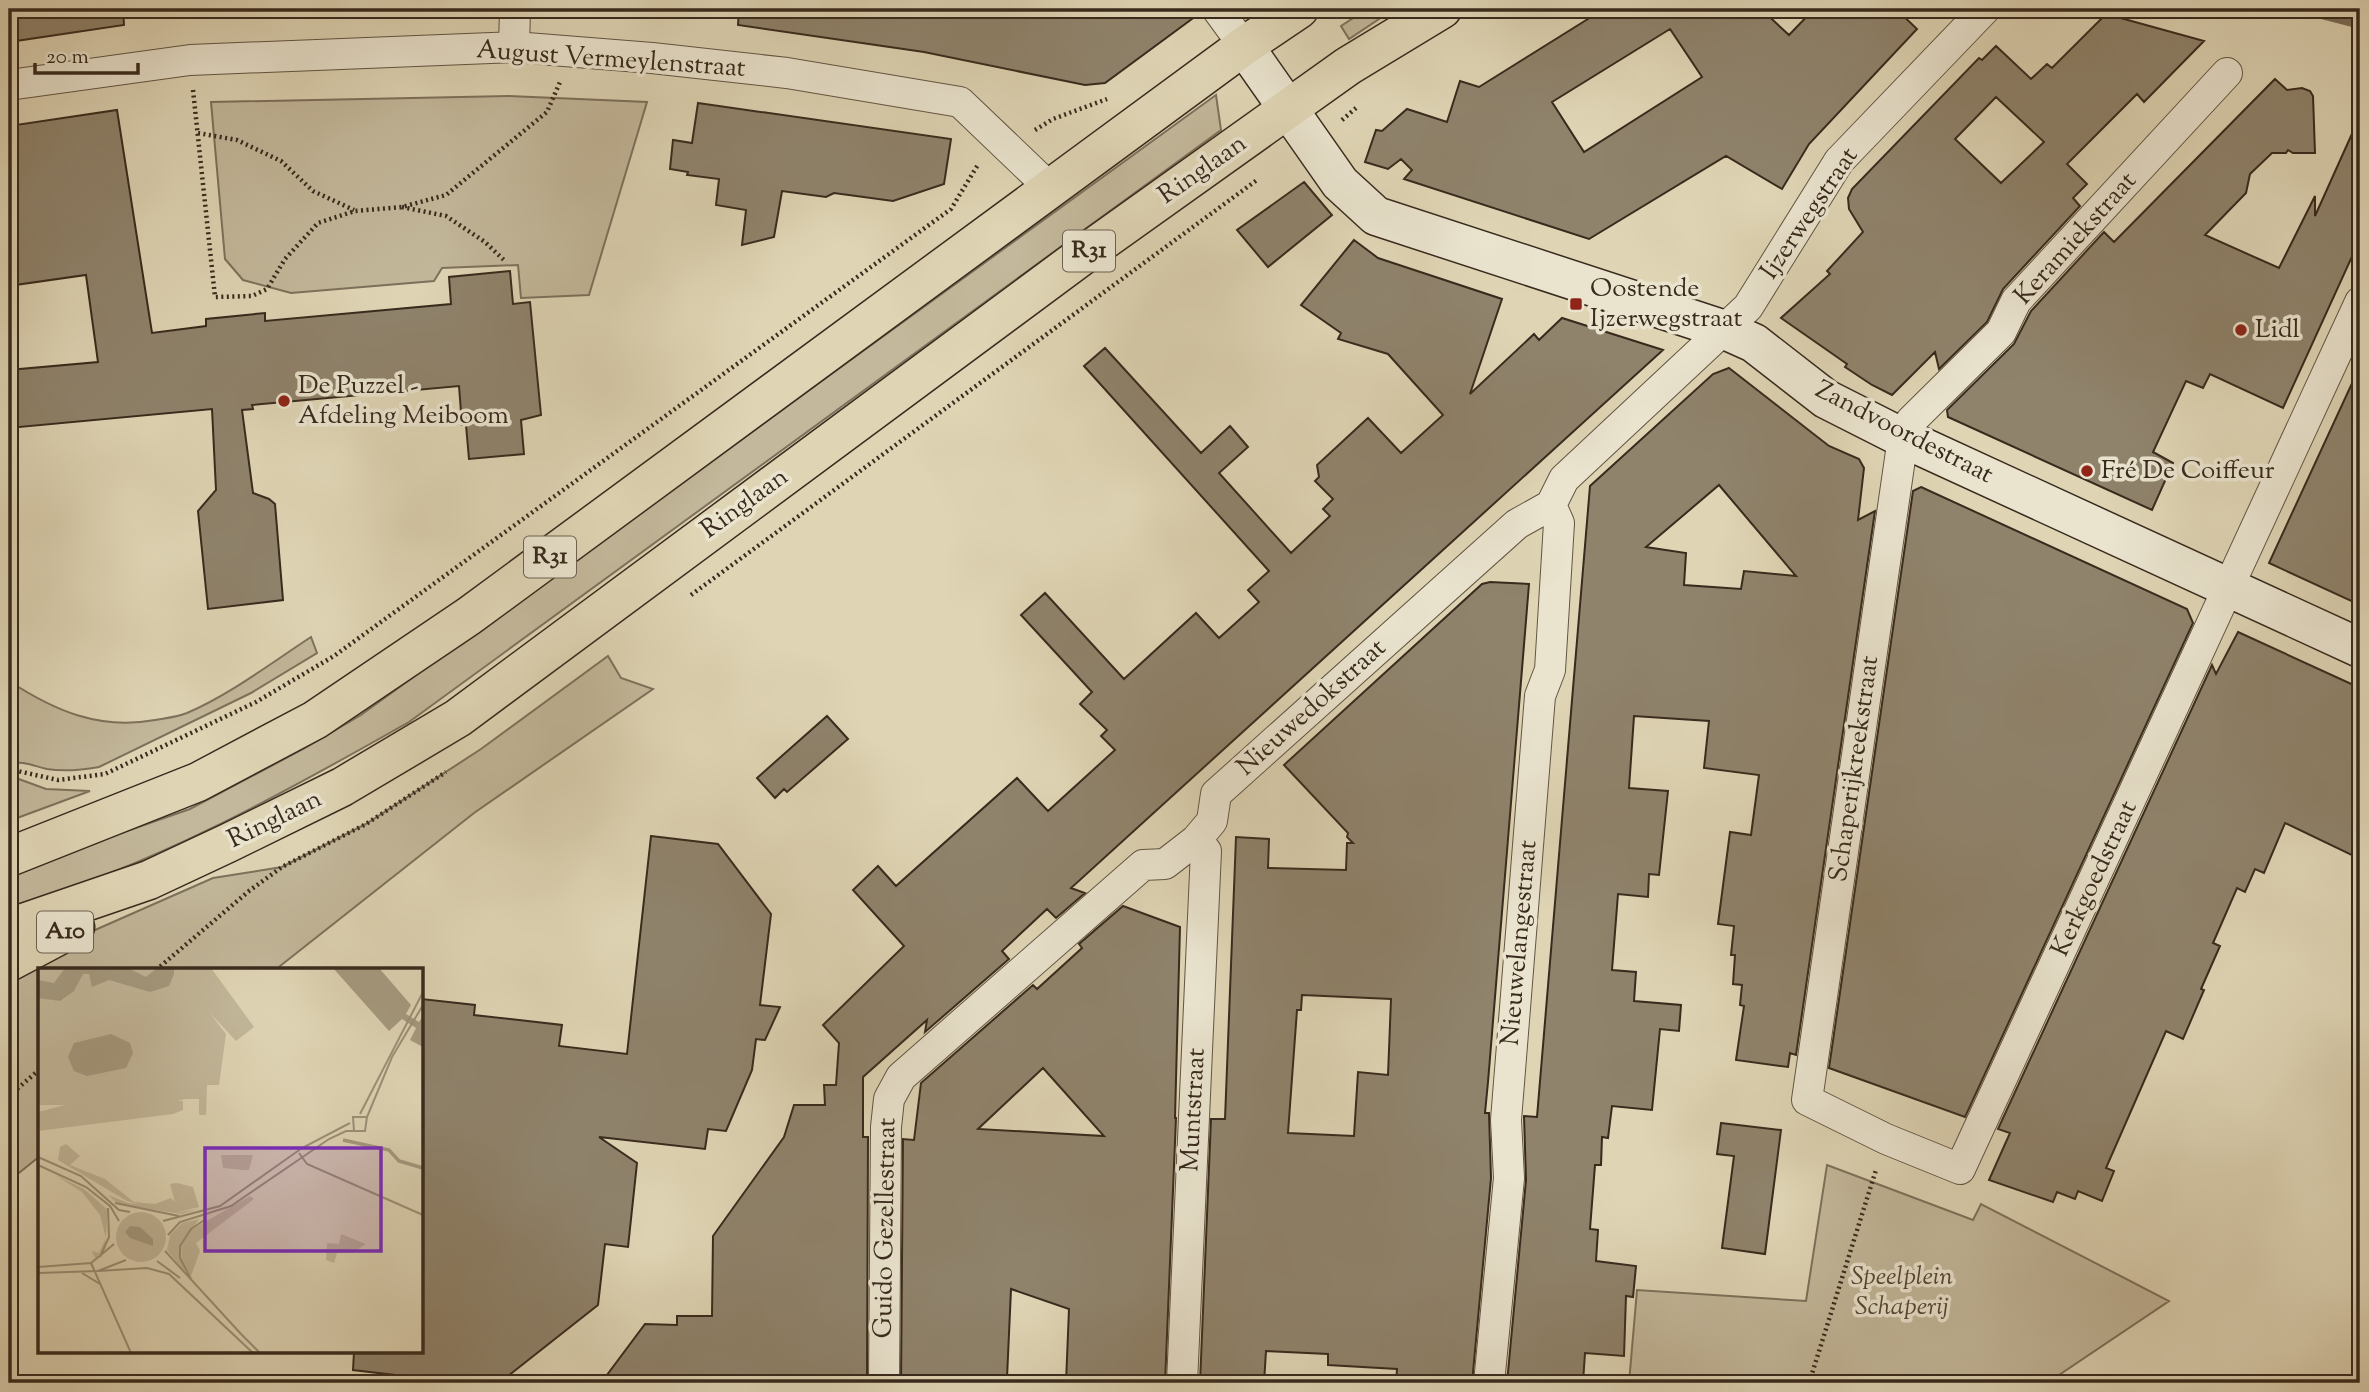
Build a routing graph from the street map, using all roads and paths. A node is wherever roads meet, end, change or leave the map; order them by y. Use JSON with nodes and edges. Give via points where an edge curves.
{"nodes":[{"id":1,"x":515,"y":9,"type":"edge"},
{"id":2,"x":1217,"y":9,"type":"edge"},
{"id":3,"x":1299,"y":9,"type":"edge"},
{"id":4,"x":1442,"y":9,"type":"edge"},
{"id":5,"x":1985,"y":9,"type":"edge"},
{"id":6,"x":1244,"y":46,"type":"junction"},
{"id":7,"x":514,"y":47,"type":"junction"},
{"id":8,"x":573,"y":52,"type":"junction"},
{"id":9,"x":190,"y":60,"type":"junction"},
{"id":10,"x":2227,"y":73,"type":"dead end"},
{"id":11,"x":9,"y":85,"type":"edge"},
{"id":12,"x":1114,"y":96,"type":"dead end"},
{"id":13,"x":1288,"y":110,"type":"junction"},
{"id":14,"x":198,"y":133,"type":"junction"},
{"id":15,"x":1005,"y":146,"type":"junction"},
{"id":16,"x":1051,"y":189,"type":"junction"},
{"id":17,"x":402,"y":207,"type":"junction"},
{"id":18,"x":355,"y":211,"type":"junction"},
{"id":19,"x":506,"y":262,"type":"dead end"},
{"id":20,"x":2360,"y":302,"type":"edge"},
{"id":21,"x":1725,"y":330,"type":"junction"},
{"id":22,"x":1903,"y":438,"type":"junction"},
{"id":23,"x":1551,"y":505,"type":"junction"},
{"id":24,"x":2229,"y":589,"type":"junction"},
{"id":25,"x":2360,"y":648,"type":"edge"},
{"id":26,"x":10,"y":770,"type":"edge"},
{"id":27,"x":1196,"y":840,"type":"junction"},
{"id":28,"x":9,"y":857,"type":"edge"},
{"id":29,"x":149,"y":880,"type":"junction"},
{"id":30,"x":9,"y":928,"type":"edge"},
{"id":31,"x":9,"y":962,"type":"edge"},
{"id":32,"x":38,"y":1071,"type":"edge"},
{"id":33,"x":901,"y":1077,"type":"joint"},
{"id":34,"x":9,"y":1096,"type":"edge"},
{"id":35,"x":1886,"y":1139,"type":"junction"},
{"id":36,"x":884,"y":1383,"type":"edge"},
{"id":37,"x":1182,"y":1383,"type":"edge"},
{"id":38,"x":1489,"y":1383,"type":"edge"},
{"id":39,"x":1767,"y":1383,"type":"edge"},
{"id":40,"x":1784,"y":1383,"type":"edge"},
{"id":41,"x":1809,"y":1383,"type":"edge"}],
"edges":[{"from":1,"to":7,"type":"street"},
{"from":2,"to":6,"type":"street"},
{"from":3,"to":6,"type":"main road","number":"R31"},
{"from":4,"to":13,"type":"main road","name":"Ringlaan","number":"R31","via":[[1348,66]]},
{"from":5,"to":21,"type":"street","name":"Ijzerwegstraat","via":[[1839,161],[1748,307]]},
{"from":6,"to":13,"type":"main road","name":"Zandvoordestraat"},
{"from":6,"to":16,"type":"main road","number":"R31"},
{"from":7,"to":8,"type":"street","name":"August Vermeylenstraat"},
{"from":7,"to":9,"type":"street","name":"August Vermeylenstraat"},
{"from":8,"to":15,"type":"street","name":"August Vermeylenstraat","via":[[787,73],[960,102]]},
{"from":8,"to":17,"type":"path","via":[[547,111],[446,195]]},
{"from":9,"to":11,"type":"street","name":"August Vermeylenstraat"},
{"from":9,"to":14,"type":"path"},
{"from":10,"to":22,"type":"street","name":"Keramiekstraat","via":[[2016,301],[2001,332],[1912,421]]},
{"from":12,"to":15,"type":"path","via":[[1054,119]]},
{"from":13,"to":21,"type":"main road","name":"Zandvoordestraat","via":[[1340,183],[1376,216]]},
{"from":13,"to":29,"type":"main road","name":"Ringlaan","number":"R31","via":[[1083,255],[458,718],[342,787]]},
{"from":14,"to":18,"type":"path","via":[[237,141],[281,161],[313,191]]},
{"from":14,"to":18,"type":"path","via":[[215,297],[252,296],[267,289],[285,259],[318,223]]},
{"from":15,"to":16,"type":"street","name":"August Vermeylenstraat"},
{"from":15,"to":26,"type":"path","via":[[978,165],[951,209],[334,656],[256,702],[105,774],[58,780]]},
{"from":16,"to":28,"type":"main road","number":"R31","via":[[469,616],[315,720],[198,782]]},
{"from":17,"to":18,"type":"path"},
{"from":17,"to":19,"type":"path","via":[[446,216]]},
{"from":20,"to":24,"type":"street","name":"Kerkgoedstraat"},
{"from":21,"to":22,"type":"main road","name":"Zandvoordestraat","via":[[1754,342],[1826,399]]},
{"from":21,"to":23,"type":"street","via":[[1564,479]]},
{"from":22,"to":24,"type":"main road","name":"Zandvoordestraat"},
{"from":22,"to":35,"type":"street","name":"Schaperijkreekstraat","via":[[1807,1100]]},
{"from":23,"to":27,"type":"street","name":"Nieuwedokstraat","via":[[1517,524],[1216,794],[1212,821]]},
{"from":23,"to":38,"type":"street","name":"Nieuwelangestraat","via":[[1559,523],[1550,670],[1540,696],[1506,1120],[1509,1178]]},
{"from":24,"to":25,"type":"main road","name":"Zandvoordestraat"},
{"from":24,"to":35,"type":"street","name":"Kerkgoedstraat","via":[[1960,1169]]},
{"from":27,"to":33,"type":"street","name":"Nieuwedokstraat","via":[[1165,864],[1143,865]]},
{"from":27,"to":37,"type":"street","name":"Muntstraat","via":[[1206,851]]},
{"from":29,"to":30,"type":"main road","name":"Ringlaan","number":"R31"},
{"from":29,"to":31,"type":"main road","number":"A10","via":[[122,904]]},
{"from":32,"to":34,"type":"path"},
{"from":33,"to":36,"type":"street","name":"Guido Gezellestraat","via":[[889,1099],[886,1127]]},
{"from":35,"to":41,"type":"path"},
{"from":39,"to":40,"type":"path","via":[[1768,1378]]}]}
